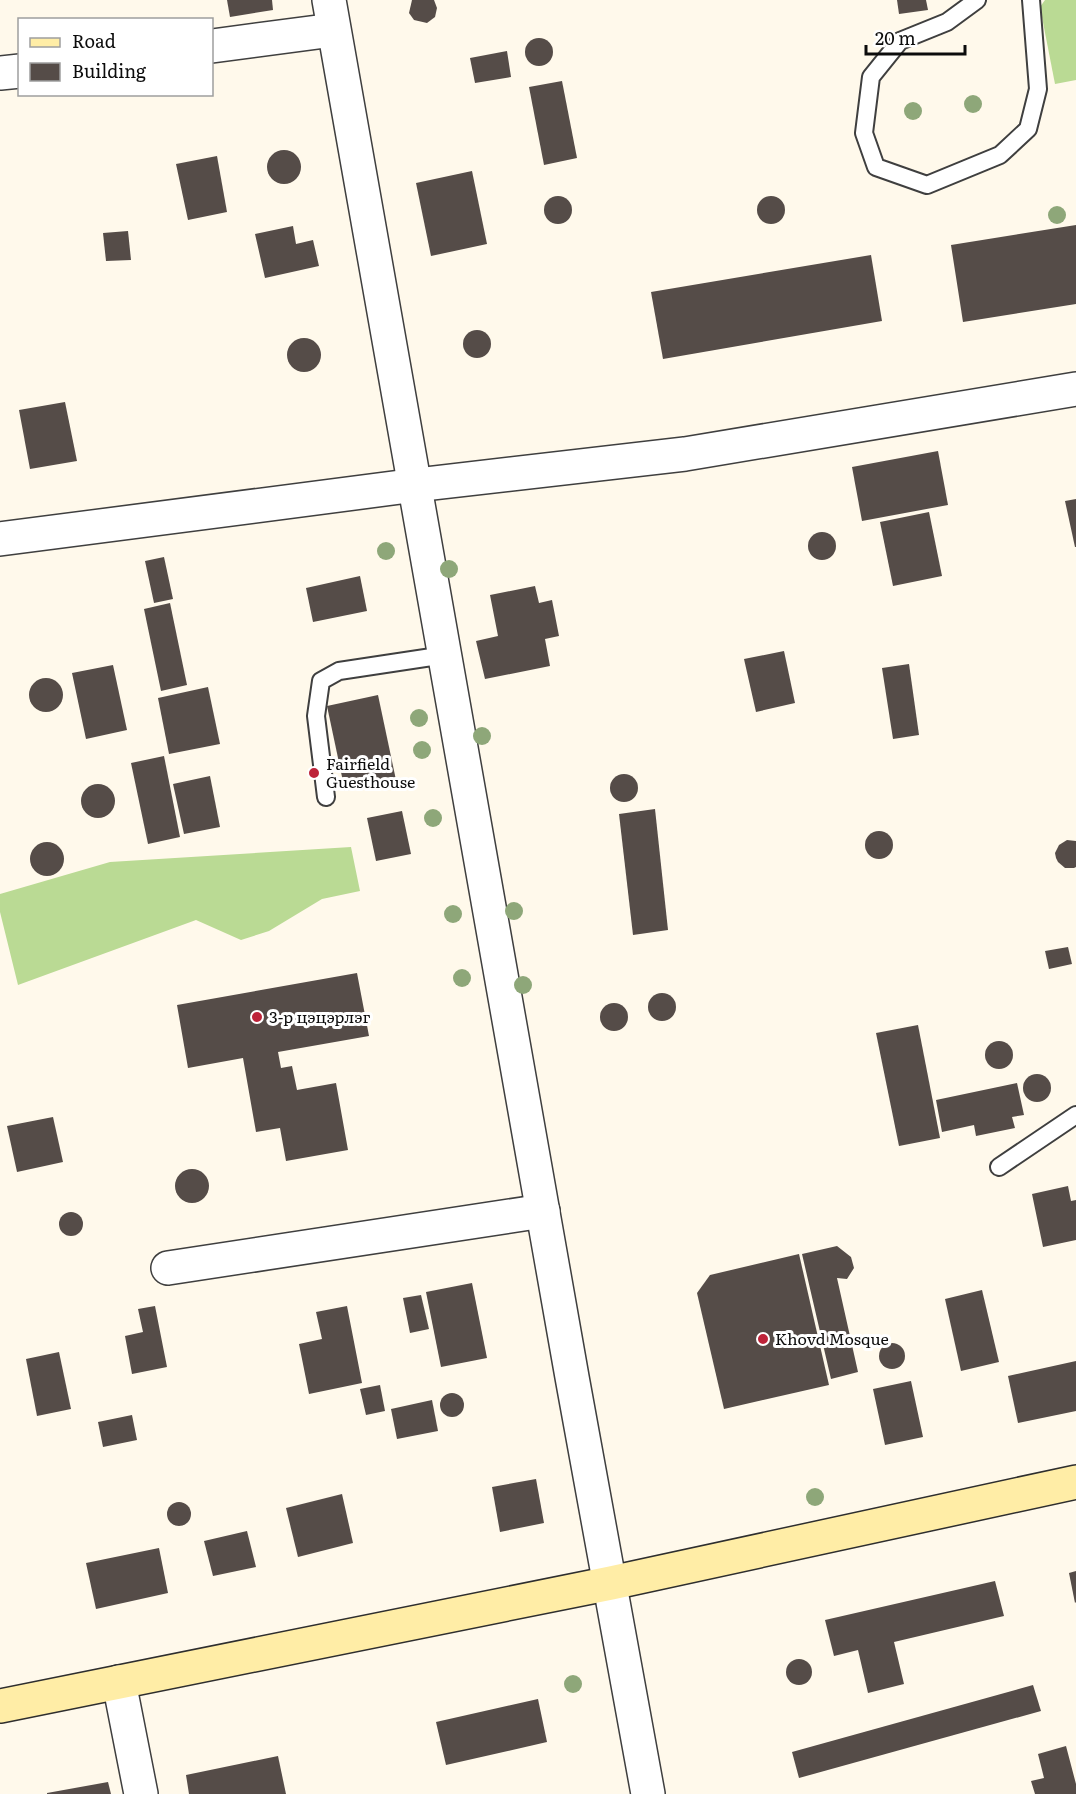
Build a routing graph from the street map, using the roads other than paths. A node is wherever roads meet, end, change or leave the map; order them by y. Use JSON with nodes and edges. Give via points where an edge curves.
{"nodes":[{"id":1,"x":977,"y":0,"type":"edge"},
{"id":2,"x":1031,"y":0,"type":"edge"},
{"id":3,"x":331,"y":15,"type":"edge"},
{"id":4,"x":213,"y":46,"type":"edge"},
{"id":5,"x":18,"y":71,"type":"edge"},
{"id":6,"x":0,"y":73,"type":"edge"},
{"id":7,"x":1076,"y":388,"type":"edge"},
{"id":8,"x":416,"y":485,"type":"junction"},
{"id":9,"x":0,"y":539,"type":"edge"},
{"id":10,"x":445,"y":655,"type":"junction"},
{"id":11,"x":326,"y":797,"type":"dead end"},
{"id":12,"x":1076,"y":1114,"type":"edge"},
{"id":13,"x":999,"y":1167,"type":"dead end"},
{"id":14,"x":543,"y":1211,"type":"junction"},
{"id":15,"x":168,"y":1268,"type":"dead end"},
{"id":16,"x":1076,"y":1482,"type":"edge"},
{"id":17,"x":611,"y":1583,"type":"junction"},
{"id":18,"x":119,"y":1682,"type":"junction"},
{"id":19,"x":0,"y":1706,"type":"edge"},
{"id":20,"x":141,"y":1794,"type":"edge"},
{"id":21,"x":648,"y":1794,"type":"edge"}],
"edges":[{"from":1,"to":2,"type":"lane","via":[[947,22],[900,41],[871,77],[864,133],[876,166],[927,186],[1000,155],[1028,129],[1038,89]]},
{"from":3,"to":4,"type":"street"},
{"from":3,"to":8,"type":"street"},
{"from":5,"to":6,"type":"street"},
{"from":7,"to":8,"type":"street","via":[[685,454]]},
{"from":8,"to":9,"type":"street"},
{"from":8,"to":10,"type":"street"},
{"from":10,"to":11,"type":"lane","via":[[339,671],[321,681],[316,716]]},
{"from":10,"to":14,"type":"street"},
{"from":12,"to":13,"type":"lane"},
{"from":14,"to":15,"type":"street"},
{"from":14,"to":17,"type":"street"},
{"from":16,"to":17,"type":"main road"},
{"from":17,"to":18,"type":"main road"},
{"from":17,"to":21,"type":"street"},
{"from":18,"to":19,"type":"main road"},
{"from":18,"to":20,"type":"street"}]}
